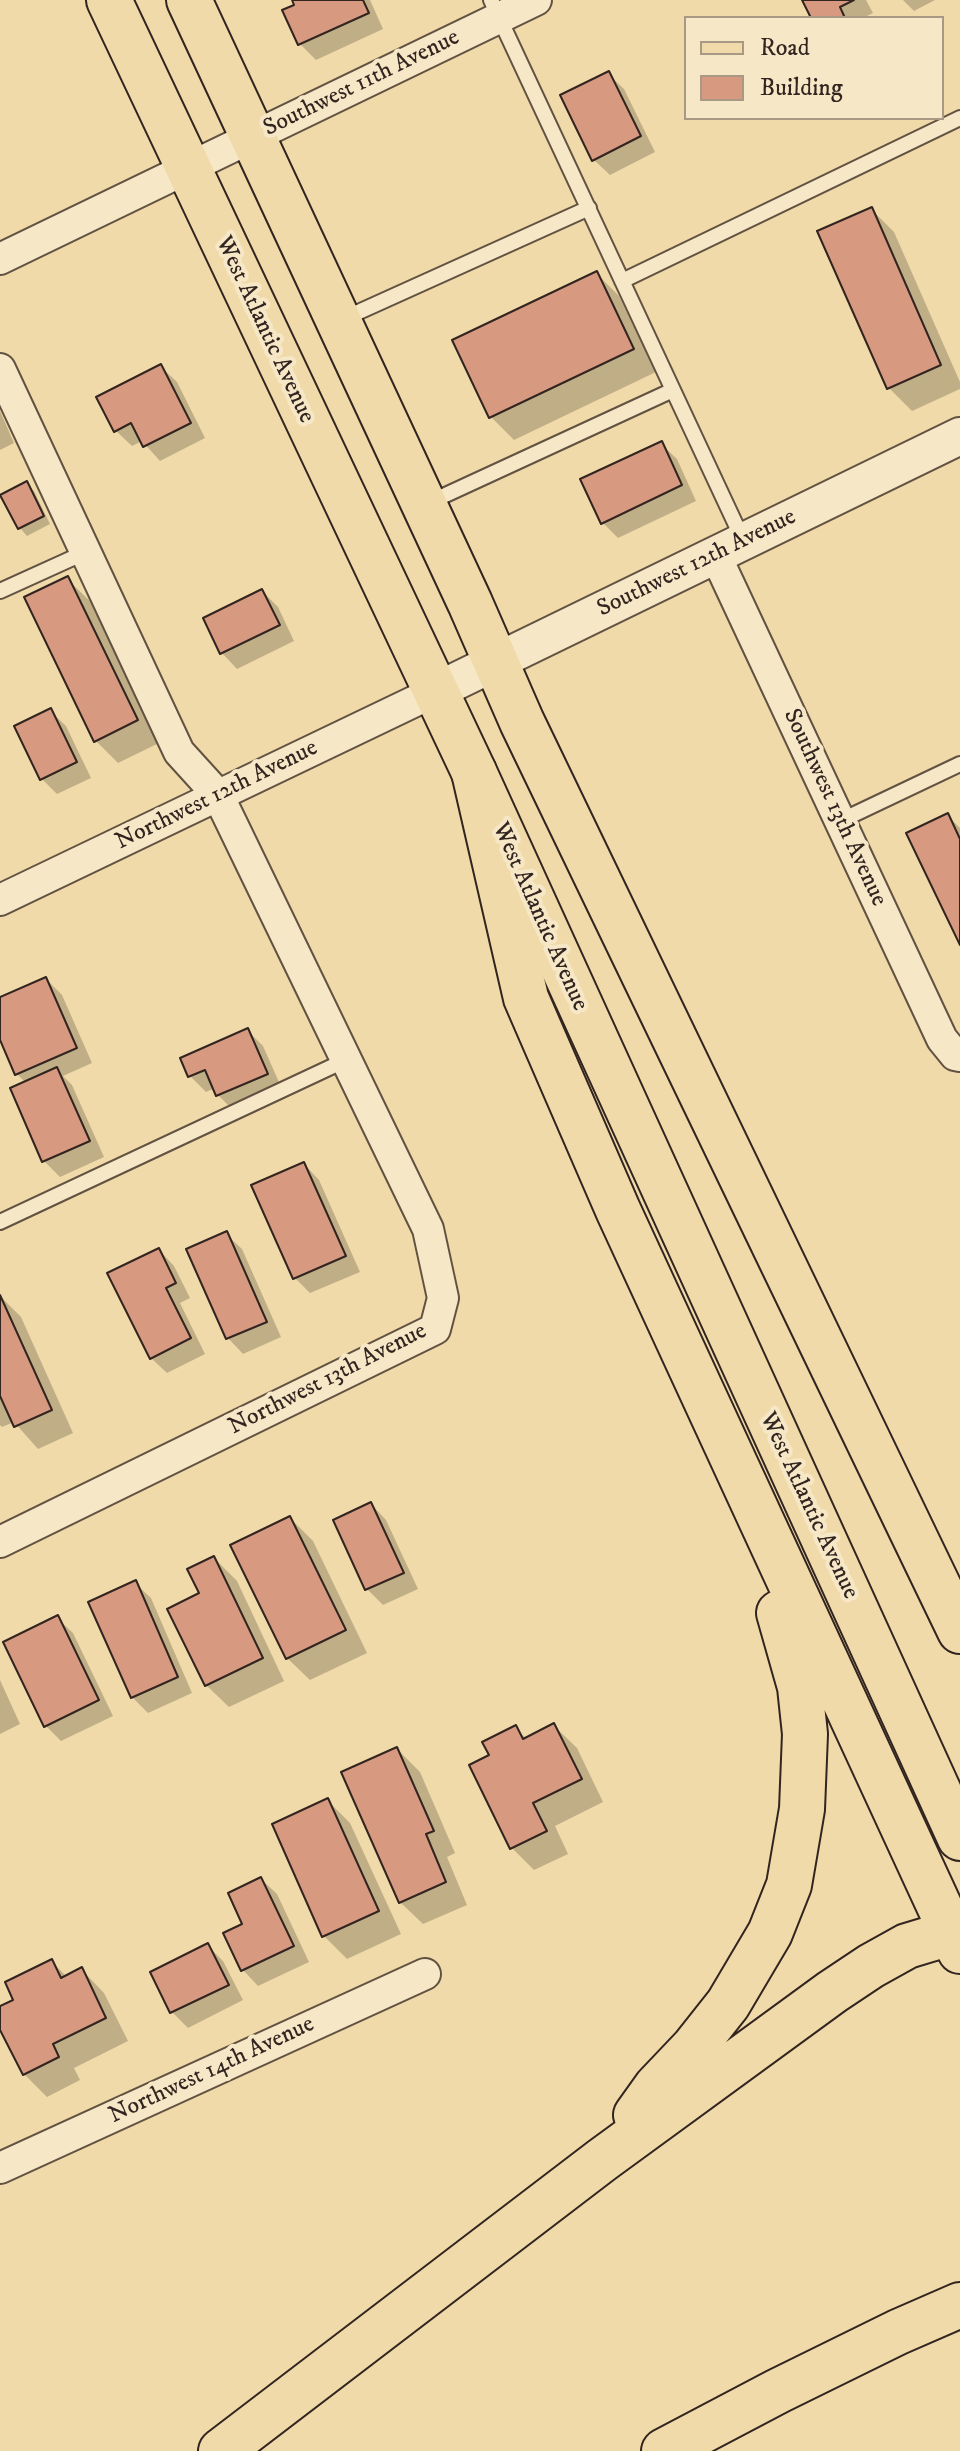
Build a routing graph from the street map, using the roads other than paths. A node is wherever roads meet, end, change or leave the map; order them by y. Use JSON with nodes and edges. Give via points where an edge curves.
{"nodes":[{"id":1,"x":109,"y":0,"type":"edge"},
{"id":2,"x":189,"y":0,"type":"edge"},
{"id":3,"x":536,"y":0,"type":"edge"},
{"id":4,"x":496,"y":9,"type":"edge"},
{"id":5,"x":960,"y":118,"type":"edge"},
{"id":6,"x":253,"y":137,"type":"junction"},
{"id":7,"x":188,"y":169,"type":"junction"},
{"id":8,"x":589,"y":208,"type":"junction"},
{"id":9,"x":0,"y":259,"type":"edge"},
{"id":10,"x":622,"y":281,"type":"junction"},
{"id":11,"x":339,"y":320,"type":"junction"},
{"id":12,"x":0,"y":369,"type":"edge"},
{"id":13,"x":673,"y":390,"type":"junction"},
{"id":14,"x":960,"y":436,"type":"edge"},
{"id":15,"x":424,"y":504,"type":"junction"},
{"id":16,"x":729,"y":547,"type":"junction"},
{"id":17,"x":86,"y":552,"type":"junction"},
{"id":18,"x":0,"y":591,"type":"edge"},
{"id":19,"x":496,"y":662,"type":"junction"},
{"id":20,"x":434,"y":692,"type":"junction"},
{"id":21,"x":960,"y":764,"type":"edge"},
{"id":22,"x":474,"y":772,"type":"junction"},
{"id":23,"x":218,"y":795,"type":"junction"},
{"id":24,"x":840,"y":821,"type":"junction"},
{"id":25,"x":0,"y":900,"type":"edge"},
{"id":26,"x":960,"y":1056,"type":"edge"},
{"id":27,"x":346,"y":1060,"type":"junction"},
{"id":28,"x":0,"y":1222,"type":"edge"},
{"id":29,"x":706,"y":1403,"type":"junction"},
{"id":30,"x":0,"y":1542,"type":"edge"},
{"id":31,"x":960,"y":1631,"type":"edge"},
{"id":32,"x":960,"y":1838,"type":"edge"},
{"id":33,"x":957,"y":1937,"type":"edge"},
{"id":34,"x":425,"y":1974,"type":"dead end"},
{"id":35,"x":602,"y":2160,"type":"junction"},
{"id":36,"x":0,"y":2168,"type":"edge"},
{"id":37,"x":960,"y":2305,"type":"edge"},
{"id":38,"x":221,"y":2451,"type":"edge"},
{"id":39,"x":664,"y":2451,"type":"edge"}],
"edges":[{"from":1,"to":7,"type":"main road","name":"West Atlantic Avenue"},
{"from":2,"to":6,"type":"main road"},
{"from":3,"to":4,"type":"street","name":"Southwest 11th Avenue"},
{"from":4,"to":6,"type":"street","name":"Southwest 11th Avenue"},
{"from":4,"to":8,"type":"lane"},
{"from":5,"to":10,"type":"lane"},
{"from":6,"to":7,"type":"street","name":"Southwest 11th Avenue"},
{"from":6,"to":11,"type":"main road"},
{"from":7,"to":9,"type":"street","name":"Southwest 11th Avenue"},
{"from":7,"to":20,"type":"main road","name":"West Atlantic Avenue"},
{"from":8,"to":10,"type":"lane"},
{"from":8,"to":11,"type":"lane"},
{"from":10,"to":13,"type":"lane"},
{"from":11,"to":15,"type":"main road"},
{"from":12,"to":17,"type":"street","name":"Northwest 13th Avenue"},
{"from":13,"to":15,"type":"lane"},
{"from":13,"to":16,"type":"lane"},
{"from":14,"to":16,"type":"street","name":"Southwest 12th Avenue"},
{"from":15,"to":19,"type":"main road"},
{"from":16,"to":19,"type":"street","name":"Southwest 12th Avenue"},
{"from":16,"to":24,"type":"street","name":"Southwest 13th Avenue"},
{"from":17,"to":18,"type":"lane"},
{"from":17,"to":23,"type":"street","name":"Northwest 13th Avenue","via":[[179,752]]},
{"from":19,"to":20,"type":"street","name":"Southwest 12th Avenue"},
{"from":19,"to":31,"type":"main road"},
{"from":20,"to":22,"type":"main road","name":"West Atlantic Avenue"},
{"from":20,"to":23,"type":"street","name":"Northwest 12th Avenue"},
{"from":21,"to":24,"type":"lane"},
{"from":22,"to":29,"type":"main road","via":[[526,998]]},
{"from":22,"to":32,"type":"main road","name":"West Atlantic Avenue"},
{"from":23,"to":25,"type":"street","name":"Northwest 12th Avenue"},
{"from":23,"to":27,"type":"street","name":"Northwest 13th Avenue"},
{"from":24,"to":26,"type":"street","name":"Southwest 13th Avenue","via":[[942,1039]]},
{"from":27,"to":28,"type":"lane"},
{"from":27,"to":30,"type":"street","name":"Northwest 13th Avenue","via":[[428,1229],[443,1298],[435,1329]]},
{"from":29,"to":33,"type":"main road"},
{"from":29,"to":35,"type":"main road","via":[[800,1687],[806,1756],[799,1832],[789,1885],[758,1957],[711,2026],[656,2087]]},
{"from":33,"to":35,"type":"main road","via":[[907,1946],[851,1979]]},
{"from":34,"to":36,"type":"street","name":"Northwest 14th Avenue"},
{"from":35,"to":38,"type":"main road"},
{"from":37,"to":39,"type":"main road"}]}
